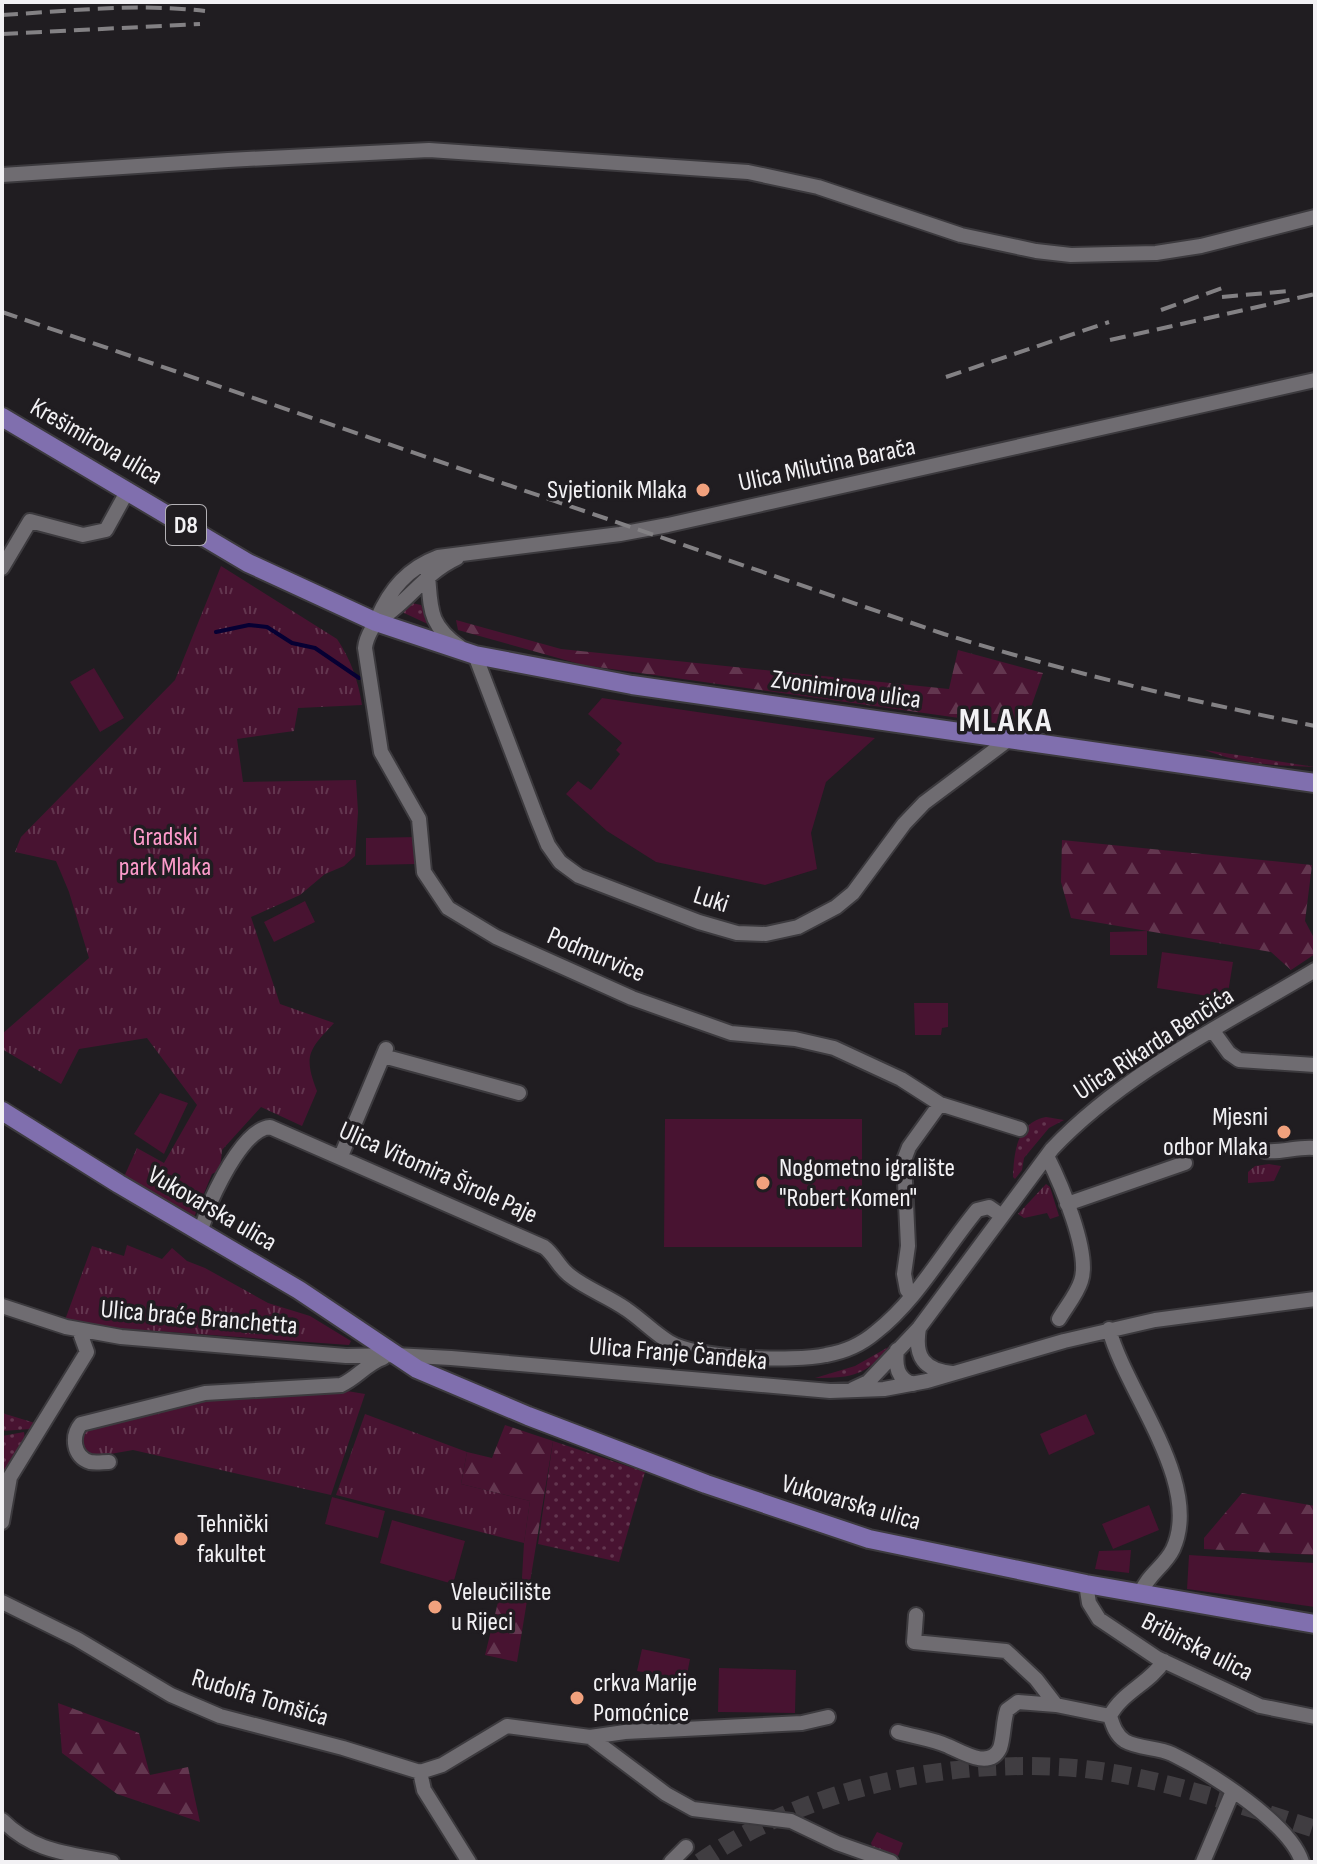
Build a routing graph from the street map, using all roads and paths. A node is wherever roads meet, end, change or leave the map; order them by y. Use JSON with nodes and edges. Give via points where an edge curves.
{"nodes":[{"id":1,"x":2,"y":175,"type":"edge"},
{"id":2,"x":1315,"y":217,"type":"edge"},
{"id":3,"x":1315,"y":380,"type":"edge"},
{"id":4,"x":2,"y":417,"type":"edge"},
{"id":5,"x":128,"y":490,"type":"junction"},
{"id":6,"x":465,"y":554,"type":"junction"},
{"id":7,"x":2,"y":568,"type":"edge"},
{"id":8,"x":428,"y":575,"type":"junction"},
{"id":9,"x":376,"y":622,"type":"junction"},
{"id":10,"x":473,"y":654,"type":"junction"},
{"id":11,"x":1008,"y":740,"type":"junction"},
{"id":12,"x":1315,"y":783,"type":"edge"},
{"id":13,"x":1315,"y":970,"type":"edge"},
{"id":14,"x":1213,"y":1031,"type":"junction"},
{"id":15,"x":1315,"y":1065,"type":"edge"},
{"id":16,"x":519,"y":1093,"type":"dead end"},
{"id":17,"x":940,"y":1104,"type":"junction"},
{"id":18,"x":2,"y":1111,"type":"edge"},
{"id":19,"x":1020,"y":1129,"type":"dead end"},
{"id":20,"x":1315,"y":1148,"type":"edge"},
{"id":21,"x":1265,"y":1151,"type":"dead end"},
{"id":22,"x":341,"y":1156,"type":"junction"},
{"id":23,"x":1047,"y":1156,"type":"junction"},
{"id":24,"x":1185,"y":1163,"type":"dead end"},
{"id":25,"x":1067,"y":1204,"type":"junction"},
{"id":26,"x":1002,"y":1216,"type":"junction"},
{"id":27,"x":199,"y":1232,"type":"junction"},
{"id":28,"x":912,"y":1295,"type":"junction"},
{"id":29,"x":1315,"y":1299,"type":"edge"},
{"id":30,"x":2,"y":1306,"type":"edge"},
{"id":31,"x":1059,"y":1319,"type":"dead end"},
{"id":32,"x":919,"y":1328,"type":"junction"},
{"id":33,"x":1109,"y":1329,"type":"junction"},
{"id":34,"x":79,"y":1330,"type":"junction"},
{"id":35,"x":121,"y":1337,"type":"junction"},
{"id":36,"x":897,"y":1350,"type":"junction"},
{"id":37,"x":87,"y":1352,"type":"junction"},
{"id":38,"x":330,"y":1354,"type":"junction"},
{"id":39,"x":395,"y":1355,"type":"junction"},
{"id":40,"x":957,"y":1374,"type":"junction"},
{"id":41,"x":913,"y":1384,"type":"junction"},
{"id":42,"x":341,"y":1385,"type":"junction"},
{"id":43,"x":849,"y":1391,"type":"junction"},
{"id":44,"x":109,"y":1462,"type":"dead end"},
{"id":45,"x":3,"y":1513,"type":"edge"},
{"id":46,"x":1086,"y":1584,"type":"junction"},
{"id":47,"x":1140,"y":1594,"type":"junction"},
{"id":48,"x":2,"y":1602,"type":"edge"},
{"id":49,"x":916,"y":1615,"type":"dead end"},
{"id":50,"x":1315,"y":1624,"type":"edge"},
{"id":51,"x":1164,"y":1661,"type":"junction"},
{"id":52,"x":1056,"y":1705,"type":"junction"},
{"id":53,"x":1110,"y":1716,"type":"junction"},
{"id":54,"x":828,"y":1717,"type":"dead end"},
{"id":55,"x":1315,"y":1717,"type":"edge"},
{"id":56,"x":898,"y":1732,"type":"dead end"},
{"id":57,"x":590,"y":1737,"type":"junction"},
{"id":58,"x":420,"y":1772,"type":"junction"},
{"id":59,"x":1233,"y":1791,"type":"junction"},
{"id":60,"x":2,"y":1820,"type":"edge"},
{"id":61,"x":686,"y":1847,"type":"dead end"},
{"id":62,"x":112,"y":1862,"type":"edge"},
{"id":63,"x":469,"y":1862,"type":"edge"},
{"id":64,"x":671,"y":1862,"type":"edge"},
{"id":65,"x":891,"y":1862,"type":"edge"},
{"id":66,"x":1203,"y":1862,"type":"edge"},
{"id":67,"x":1302,"y":1862,"type":"edge"}],
"edges":[{"from":1,"to":2,"type":"street","via":[[429,150],[748,172],[818,187],[961,235],[1071,255],[1201,246]]},
{"from":3,"to":6,"type":"street","name":"Ulica Milutina Barača","via":[[668,525]]},
{"from":4,"to":5,"type":"main road","name":"Krešimirova ulica","number":"D8"},
{"from":5,"to":7,"type":"street","via":[[106,530],[83,535],[30,521]]},
{"from":5,"to":9,"type":"main road","name":"Krešimirova ulica","number":"D8","via":[[248,563]]},
{"from":6,"to":8,"type":"street"},
{"from":6,"to":9,"type":"street","name":"Ulica Milutina Barača","via":[[420,563],[393,589]]},
{"from":8,"to":9,"type":"street"},
{"from":8,"to":10,"type":"street","via":[[428,605],[436,621],[451,641]]},
{"from":9,"to":10,"type":"main road","name":"Zvonimirova ulica","number":"D8"},
{"from":9,"to":17,"type":"street","name":"Podmurvice","via":[[365,648],[379,744],[419,819],[425,874],[448,908],[535,956],[632,998],[731,1033],[834,1048]]},
{"from":10,"to":11,"type":"main road","name":"Zvonimirova ulica","number":"D8","via":[[632,685]]},
{"from":10,"to":11,"type":"street","name":"Luki","via":[[548,845],[560,862],[603,886],[737,933],[798,927],[836,907],[924,803]]},
{"from":11,"to":12,"type":"main road","name":"Zvonimirova ulica","number":"D8"},
{"from":13,"to":14,"type":"street","name":"Ulica Rikarda Benčića"},
{"from":14,"to":15,"type":"street","via":[[1239,1060]]},
{"from":14,"to":23,"type":"street","name":"Ulica Rikarda Benčića","via":[[1112,1095]]},
{"from":16,"to":22,"type":"street","via":[[385,1053]]},
{"from":17,"to":19,"type":"street","name":"Podmurvice"},
{"from":17,"to":28,"type":"street","via":[[904,1160],[904,1274]]},
{"from":18,"to":27,"type":"main road","name":"Vukovarska ulica"},
{"from":20,"to":21,"type":"street"},
{"from":22,"to":27,"type":"street","name":"Ulica Vitomira Širole Paje","via":[[279,1129],[258,1130],[234,1160]]},
{"from":22,"to":28,"type":"street","name":"Ulica Vitomira Širole Paje","via":[[544,1247],[570,1276],[623,1307],[669,1343],[695,1352],[828,1355],[866,1340]]},
{"from":23,"to":25,"type":"street"},
{"from":23,"to":26,"type":"street","name":"Ulica Rikarda Benčića"},
{"from":24,"to":25,"type":"street"},
{"from":25,"to":31,"type":"street","via":[[1083,1275]]},
{"from":26,"to":28,"type":"street","name":"Ulica Vitomira Širole Paje","via":[[989,1207],[979,1208]]},
{"from":26,"to":32,"type":"street","name":"Ulica Rikarda Benčića"},
{"from":27,"to":39,"type":"main road","name":"Vukovarska ulica","via":[[299,1290]]},
{"from":29,"to":33,"type":"street","name":"Ulica Franje Čandeka"},
{"from":30,"to":34,"type":"street","name":"Ulica braće Branchetta"},
{"from":32,"to":36,"type":"street","name":"Ulica Rikarda Benčića"},
{"from":32,"to":40,"type":"street","via":[[918,1347],[925,1363]]},
{"from":33,"to":40,"type":"street","name":"Ulica Franje Čandeka"},
{"from":33,"to":47,"type":"street","via":[[1117,1358],[1171,1464],[1178,1496],[1173,1549]]},
{"from":34,"to":35,"type":"street","name":"Ulica braće Branchetta"},
{"from":34,"to":37,"type":"street"},
{"from":35,"to":37,"type":"street"},
{"from":35,"to":38,"type":"street","name":"Ulica braće Branchetta"},
{"from":36,"to":41,"type":"street","via":[[900,1376]]},
{"from":36,"to":43,"type":"street","name":"Ulica Rikarda Benčića","via":[[868,1382]]},
{"from":37,"to":45,"type":"street","via":[[10,1477]]},
{"from":38,"to":39,"type":"street","name":"Ulica braće Branchetta"},
{"from":38,"to":42,"type":"street","via":[[346,1366]]},
{"from":39,"to":42,"type":"street","via":[[368,1364]]},
{"from":39,"to":43,"type":"street","name":"Ulica Franje Čandeka"},
{"from":39,"to":46,"type":"main road","name":"Vukovarska ulica","via":[[528,1416],[818,1523],[877,1541]]},
{"from":40,"to":41,"type":"street","name":"Ulica Franje Čandeka"},
{"from":41,"to":43,"type":"street","name":"Ulica Franje Čandeka"},
{"from":42,"to":44,"type":"street","via":[[205,1393],[81,1424],[75,1433],[79,1454],[89,1461]]},
{"from":46,"to":47,"type":"main road","name":"Vukovarska ulica"},
{"from":46,"to":51,"type":"street","name":"Bribirska ulica","via":[[1099,1619]]},
{"from":47,"to":50,"type":"main road","name":"Vukovarska ulica"},
{"from":48,"to":58,"type":"street","name":"Rudolfa Tomšića","via":[[171,1695],[220,1716]]},
{"from":49,"to":52,"type":"street","via":[[914,1642],[1006,1651]]},
{"from":51,"to":53,"type":"street"},
{"from":51,"to":55,"type":"street","name":"Bribirska ulica","via":[[1260,1706]]},
{"from":52,"to":53,"type":"street"},
{"from":52,"to":56,"type":"street","via":[[1024,1701],[1012,1706],[1000,1747],[981,1759]]},
{"from":53,"to":59,"type":"street","via":[[1125,1740],[1169,1753]]},
{"from":54,"to":57,"type":"street"},
{"from":57,"to":58,"type":"street","via":[[507,1726],[442,1765]]},
{"from":57,"to":65,"type":"street","via":[[693,1809],[791,1821]]},
{"from":58,"to":63,"type":"street","via":[[424,1790]]},
{"from":59,"to":66,"type":"street"},
{"from":59,"to":67,"type":"street","via":[[1288,1837]]},
{"from":60,"to":62,"type":"street","via":[[15,1834],[42,1847]]},
{"from":61,"to":64,"type":"street"}]}
